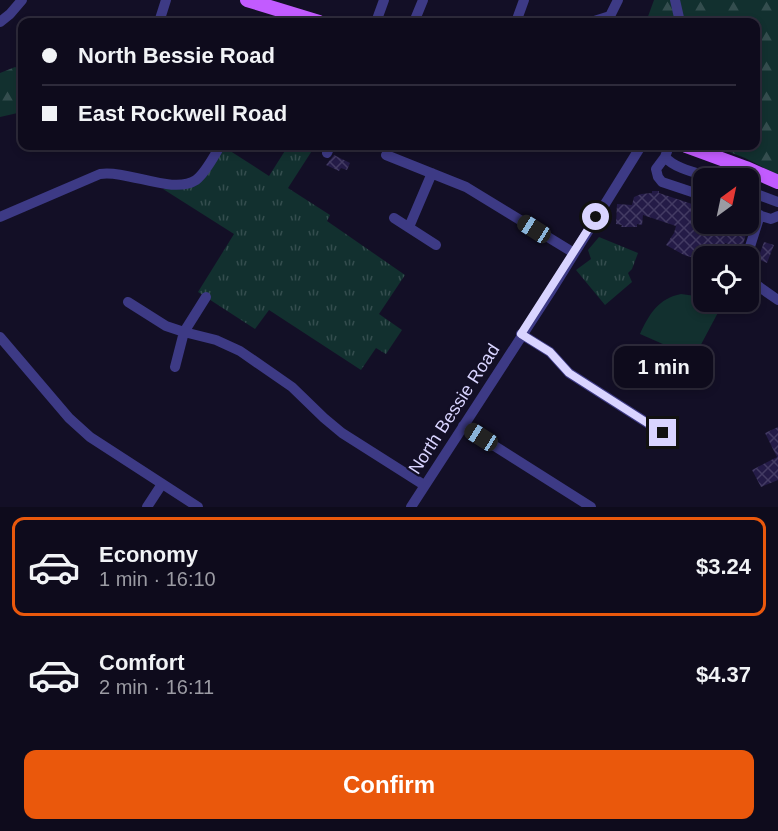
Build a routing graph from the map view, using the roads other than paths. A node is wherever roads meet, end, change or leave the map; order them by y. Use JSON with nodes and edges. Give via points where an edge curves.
{"nodes":[{"id":1,"x":22,"y":0,"type":"edge"},
{"id":2,"x":166,"y":0,"type":"edge"},
{"id":3,"x":247,"y":0,"type":"edge"},
{"id":4,"x":384,"y":0,"type":"edge"},
{"id":5,"x":423,"y":0,"type":"edge"},
{"id":6,"x":524,"y":0,"type":"edge"},
{"id":7,"x":618,"y":0,"type":"edge"},
{"id":8,"x":675,"y":0,"type":"edge"},
{"id":9,"x":160,"y":18,"type":"edge"},
{"id":10,"x":294,"y":18,"type":"edge"},
{"id":11,"x":377,"y":18,"type":"edge"},
{"id":12,"x":416,"y":18,"type":"edge"},
{"id":13,"x":517,"y":18,"type":"edge"},
{"id":14,"x":604,"y":18,"type":"edge"},
{"id":15,"x":679,"y":18,"type":"edge"},
{"id":16,"x":0,"y":22,"type":"edge"},
{"id":17,"x":218,"y":150,"type":"edge"},
{"id":18,"x":638,"y":150,"type":"edge"},
{"id":19,"x":668,"y":150,"type":"edge"},
{"id":20,"x":697,"y":150,"type":"edge"},
{"id":21,"x":386,"y":155,"type":"dead end"},
{"id":22,"x":665,"y":157,"type":"junction"},
{"id":23,"x":693,"y":172,"type":"edge"},
{"id":24,"x":432,"y":173,"type":"junction"},
{"id":25,"x":778,"y":182,"type":"edge"},
{"id":26,"x":693,"y":192,"type":"edge"},
{"id":27,"x":759,"y":195,"type":"edge"},
{"id":28,"x":778,"y":202,"type":"edge"},
{"id":29,"x":760,"y":215,"type":"joint"},
{"id":30,"x":778,"y":216,"type":"edge"},
{"id":31,"x":0,"y":217,"type":"edge"},
{"id":32,"x":394,"y":218,"type":"dead end"},
{"id":33,"x":409,"y":227,"type":"junction"},
{"id":34,"x":436,"y":245,"type":"dead end"},
{"id":35,"x":750,"y":246,"type":"edge"},
{"id":36,"x":574,"y":253,"type":"junction"},
{"id":37,"x":759,"y":287,"type":"edge"},
{"id":38,"x":206,"y":297,"type":"dead end"},
{"id":39,"x":778,"y":300,"type":"edge"},
{"id":40,"x":128,"y":302,"type":"dead end"},
{"id":41,"x":184,"y":333,"type":"junction"},
{"id":42,"x":521,"y":334,"type":"junction"},
{"id":43,"x":0,"y":337,"type":"edge"},
{"id":44,"x":175,"y":367,"type":"dead end"},
{"id":45,"x":463,"y":426,"type":"junction"},
{"id":46,"x":663,"y":433,"type":"dead end"},
{"id":47,"x":162,"y":484,"type":"junction"},
{"id":48,"x":424,"y":484,"type":"junction"},
{"id":49,"x":147,"y":507,"type":"edge"},
{"id":50,"x":198,"y":507,"type":"edge"},
{"id":51,"x":411,"y":507,"type":"edge"},
{"id":52,"x":591,"y":507,"type":"edge"}],
"edges":[{"from":1,"to":16,"type":"street"},
{"from":2,"to":9,"type":"street"},
{"from":3,"to":10,"type":"main road"},
{"from":4,"to":11,"type":"street"},
{"from":5,"to":12,"type":"street"},
{"from":6,"to":13,"type":"street"},
{"from":7,"to":14,"type":"street","via":[[610,16]]},
{"from":8,"to":15,"type":"street"},
{"from":17,"to":31,"type":"street","via":[[196,180],[162,184],[113,172],[100,174]]},
{"from":18,"to":36,"type":"street","name":"North Bessie Road"},
{"from":19,"to":22,"type":"street"},
{"from":20,"to":25,"type":"main road"},
{"from":21,"to":24,"type":"street"},
{"from":22,"to":23,"type":"street"},
{"from":22,"to":26,"type":"street","via":[[656,170],[658,177]]},
{"from":24,"to":33,"type":"street"},
{"from":24,"to":36,"type":"street","via":[[475,192]]},
{"from":27,"to":28,"type":"street"},
{"from":29,"to":30,"type":"street","via":[[771,219]]},
{"from":29,"to":35,"type":"street"},
{"from":32,"to":33,"type":"street"},
{"from":33,"to":34,"type":"street"},
{"from":36,"to":42,"type":"street","name":"North Bessie Road"},
{"from":37,"to":39,"type":"street"},
{"from":38,"to":41,"type":"street"},
{"from":40,"to":41,"type":"street"},
{"from":41,"to":44,"type":"street"},
{"from":41,"to":48,"type":"street","via":[[216,340],[240,351],[292,387],[342,433]]},
{"from":42,"to":45,"type":"street","name":"North Bessie Road"},
{"from":42,"to":46,"type":"street","via":[[550,352],[569,373]]},
{"from":43,"to":47,"type":"street","via":[[90,438]]},
{"from":45,"to":48,"type":"street","name":"North Bessie Road"},
{"from":45,"to":52,"type":"street"},
{"from":47,"to":49,"type":"street"},
{"from":47,"to":50,"type":"street"},
{"from":48,"to":51,"type":"street","name":"North Bessie Road"}]}
